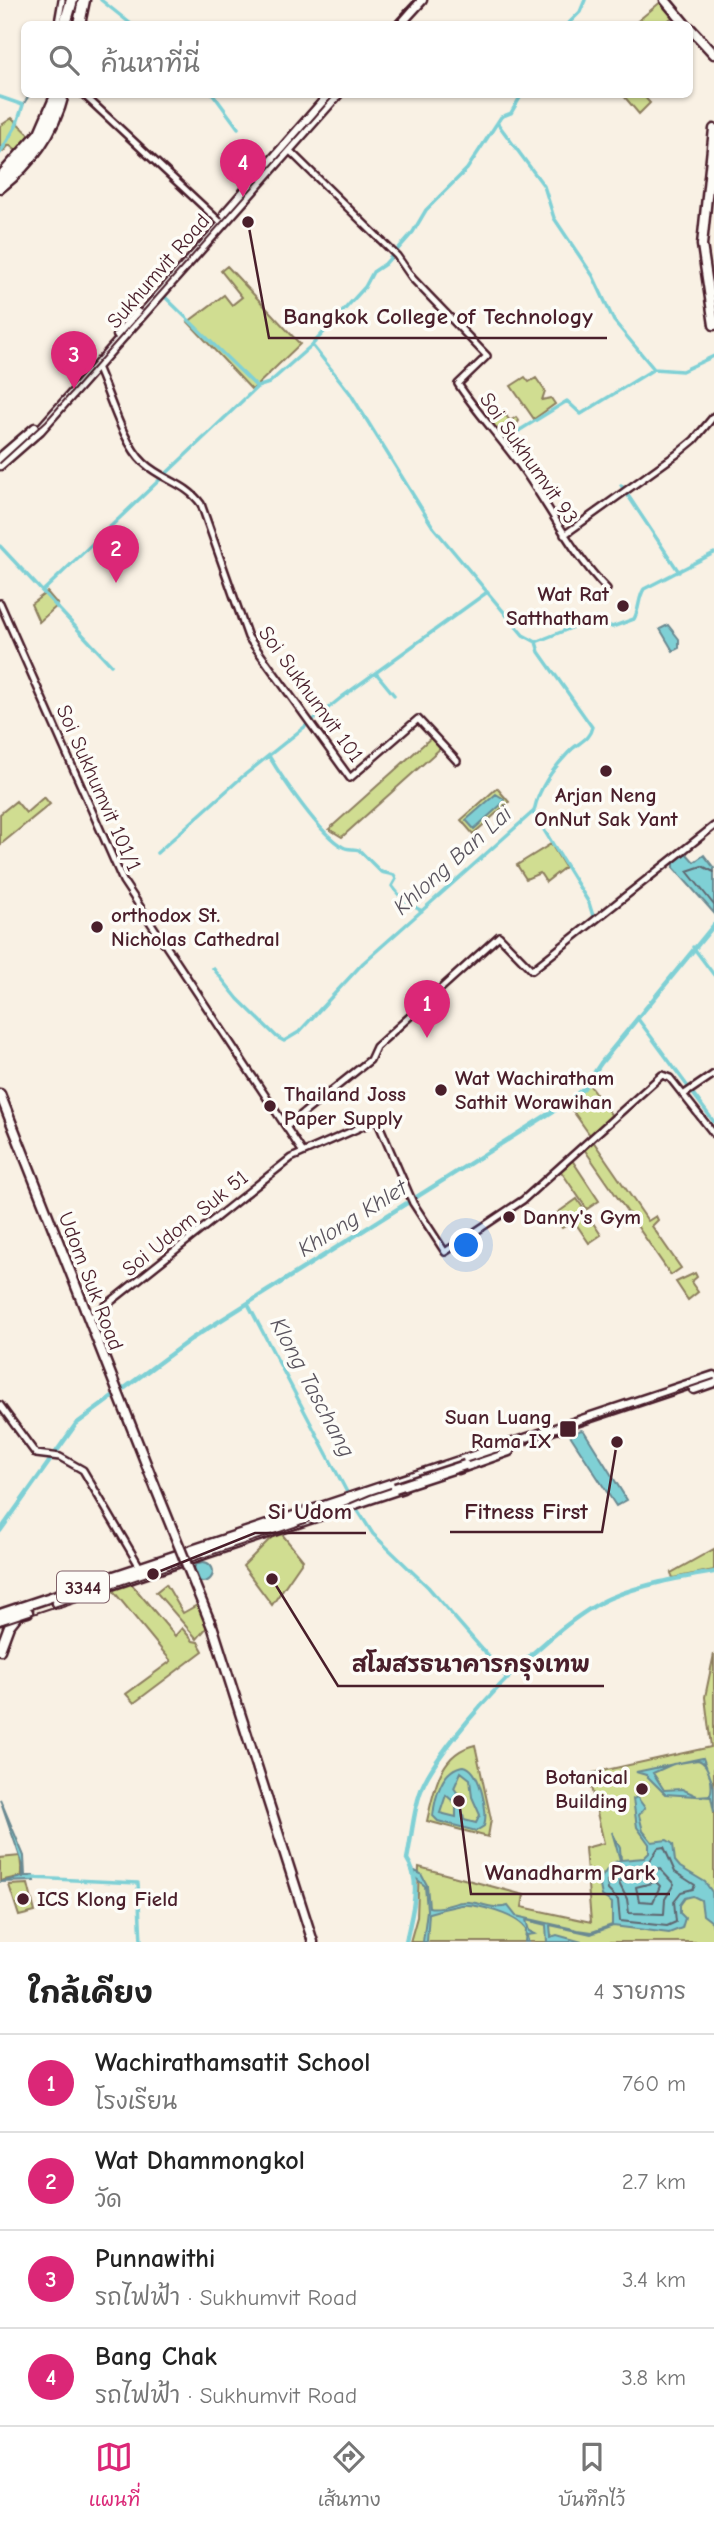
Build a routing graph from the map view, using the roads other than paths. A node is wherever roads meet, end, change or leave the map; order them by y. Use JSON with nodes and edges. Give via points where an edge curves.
{"nodes":[{"id":1,"x":62,"y":0,"type":"edge"},
{"id":2,"x":72,"y":0,"type":"edge"},
{"id":3,"x":414,"y":0,"type":"edge"},
{"id":4,"x":422,"y":0,"type":"edge"},
{"id":5,"x":666,"y":0,"type":"edge"},
{"id":6,"x":81,"y":2,"type":"edge"},
{"id":7,"x":58,"y":21,"type":"edge"},
{"id":8,"x":65,"y":21,"type":"edge"},
{"id":9,"x":77,"y":21,"type":"edge"},
{"id":10,"x":396,"y":21,"type":"edge"},
{"id":11,"x":403,"y":21,"type":"edge"},
{"id":12,"x":683,"y":21,"type":"edge"},
{"id":13,"x":693,"y":33,"type":"edge"},
{"id":14,"x":714,"y":56,"type":"edge"},
{"id":15,"x":58,"y":98,"type":"edge"},
{"id":16,"x":87,"y":98,"type":"edge"},
{"id":17,"x":331,"y":98,"type":"edge"},
{"id":18,"x":331,"y":98,"type":"edge"},
{"id":19,"x":714,"y":129,"type":"edge"},
{"id":20,"x":713,"y":149,"type":"edge"},
{"id":21,"x":289,"y":150,"type":"junction"},
{"id":22,"x":711,"y":163,"type":"junction"},
{"id":23,"x":0,"y":182,"type":"edge"},
{"id":24,"x":220,"y":224,"type":"junction"},
{"id":25,"x":714,"y":313,"type":"edge"},
{"id":26,"x":140,"y":314,"type":"junction"},
{"id":27,"x":714,"y":325,"type":"edge"},
{"id":28,"x":97,"y":367,"type":"junction"},
{"id":29,"x":714,"y":415,"type":"edge"},
{"id":30,"x":22,"y":445,"type":"junction"},
{"id":31,"x":0,"y":458,"type":"edge"},
{"id":32,"x":0,"y":465,"type":"edge"},
{"id":33,"x":564,"y":535,"type":"junction"},
{"id":34,"x":607,"y":589,"type":"dead end"},
{"id":35,"x":0,"y":603,"type":"edge"},
{"id":36,"x":457,"y":761,"type":"dead end"},
{"id":37,"x":714,"y":826,"type":"edge"},
{"id":38,"x":714,"y":1074,"type":"edge"},
{"id":39,"x":0,"y":1094,"type":"edge"},
{"id":40,"x":683,"y":1095,"type":"junction"},
{"id":41,"x":286,"y":1127,"type":"junction"},
{"id":42,"x":714,"y":1134,"type":"edge"},
{"id":43,"x":302,"y":1151,"type":"junction"},
{"id":44,"x":87,"y":1320,"type":"junction"},
{"id":45,"x":714,"y":1376,"type":"edge"},
{"id":46,"x":714,"y":1382,"type":"edge"},
{"id":47,"x":0,"y":1405,"type":"edge"},
{"id":48,"x":493,"y":1454,"type":"junction"},
{"id":49,"x":153,"y":1480,"type":"junction"},
{"id":50,"x":354,"y":1500,"type":"junction"},
{"id":51,"x":305,"y":1517,"type":"junction"},
{"id":52,"x":220,"y":1545,"type":"dead end"},
{"id":53,"x":184,"y":1560,"type":"junction"},
{"id":54,"x":160,"y":1566,"type":"junction"},
{"id":55,"x":144,"y":1570,"type":"junction"},
{"id":56,"x":63,"y":1598,"type":"junction"},
{"id":57,"x":0,"y":1612,"type":"edge"},
{"id":58,"x":14,"y":1614,"type":"junction"},
{"id":59,"x":0,"y":1620,"type":"edge"},
{"id":60,"x":0,"y":1636,"type":"edge"},
{"id":61,"x":216,"y":1638,"type":"junction"},
{"id":62,"x":1,"y":1648,"type":"edge"},
{"id":63,"x":312,"y":1942,"type":"edge"}],
"edges":[{"from":1,"to":7,"type":"street"},
{"from":2,"to":8,"type":"highway"},
{"from":3,"to":10,"type":"main road"},
{"from":4,"to":11,"type":"main road"},
{"from":5,"to":12,"type":"main road"},
{"from":6,"to":9,"type":"highway"},
{"from":13,"to":14,"type":"main road"},
{"from":15,"to":23,"type":"highway","via":[[39,142]]},
{"from":16,"to":24,"type":"street"},
{"from":17,"to":21,"type":"main road","name":"Sukhumvit Road"},
{"from":18,"to":24,"type":"main road","name":"Sukhumvit Road"},
{"from":19,"to":20,"type":"main road"},
{"from":20,"to":22,"type":"main road"},
{"from":21,"to":24,"type":"main road","name":"Sukhumvit Road"},
{"from":21,"to":33,"type":"street","name":"Soi Sukhumvit 93","via":[[397,256],[420,287],[487,356],[458,384],[522,467]]},
{"from":22,"to":25,"type":"main road","via":[[703,246]]},
{"from":22,"to":27,"type":"main road","via":[[702,247]]},
{"from":24,"to":26,"type":"main road","name":"Sukhumvit Road"},
{"from":26,"to":28,"type":"main road","name":"Sukhumvit Road"},
{"from":26,"to":30,"type":"main road","name":"Sukhumvit Road"},
{"from":28,"to":30,"type":"main road","name":"Sukhumvit Road"},
{"from":28,"to":36,"type":"street","name":"Soi Sukhumvit 101","via":[[133,448],[145,464],[188,489],[198,501],[248,637],[351,778],[418,719]]},
{"from":29,"to":33,"type":"street","via":[[694,440]]},
{"from":30,"to":31,"type":"main road","name":"Sukhumvit Road"},
{"from":30,"to":32,"type":"main road","name":"Sukhumvit Road"},
{"from":33,"to":34,"type":"street","name":"Soi Sukhumvit 93"},
{"from":35,"to":41,"type":"street","name":"Soi Sukhumvit 101/1","via":[[123,881]]},
{"from":37,"to":41,"type":"street","via":[[533,970],[498,937],[376,1047],[370,1060]]},
{"from":38,"to":40,"type":"street"},
{"from":39,"to":44,"type":"main road","name":"Udom Suk Road"},
{"from":40,"to":42,"type":"street"},
{"from":40,"to":43,"type":"street","name":"Soi Udom Suk 51","via":[[670,1078],[661,1076],[528,1195],[445,1252],[412,1201],[377,1120]]},
{"from":41,"to":43,"type":"street","name":"Soi Sukhumvit 101/1"},
{"from":43,"to":44,"type":"street","name":"Soi Udom Suk 51"},
{"from":44,"to":49,"type":"main road","name":"Udom Suk Road"},
{"from":45,"to":48,"type":"main road"},
{"from":46,"to":48,"type":"main road"},
{"from":47,"to":55,"type":"street","via":[[36,1454],[82,1469]]},
{"from":48,"to":50,"type":"main road"},
{"from":48,"to":50,"type":"main road","bridge":true},
{"from":49,"to":53,"type":"main road","name":"Udom Suk Road"},
{"from":49,"to":61,"type":"main road","name":"Udom Suk Road","bridge":true},
{"from":50,"to":51,"type":"main road"},
{"from":51,"to":52,"type":"main road"},
{"from":51,"to":53,"type":"main road"},
{"from":53,"to":54,"type":"main road"},
{"from":53,"to":61,"type":"main road","name":"Udom Suk Road"},
{"from":54,"to":55,"type":"main road","number":"3344"},
{"from":54,"to":56,"type":"main road","number":"3344"},
{"from":55,"to":56,"type":"main road","number":"3344"},
{"from":56,"to":58,"type":"main road","number":"3344"},
{"from":57,"to":58,"type":"main road"},
{"from":58,"to":59,"type":"main road","number":"3344"},
{"from":58,"to":62,"type":"main road"},
{"from":60,"to":62,"type":"main road"},
{"from":61,"to":63,"type":"main road"}]}
